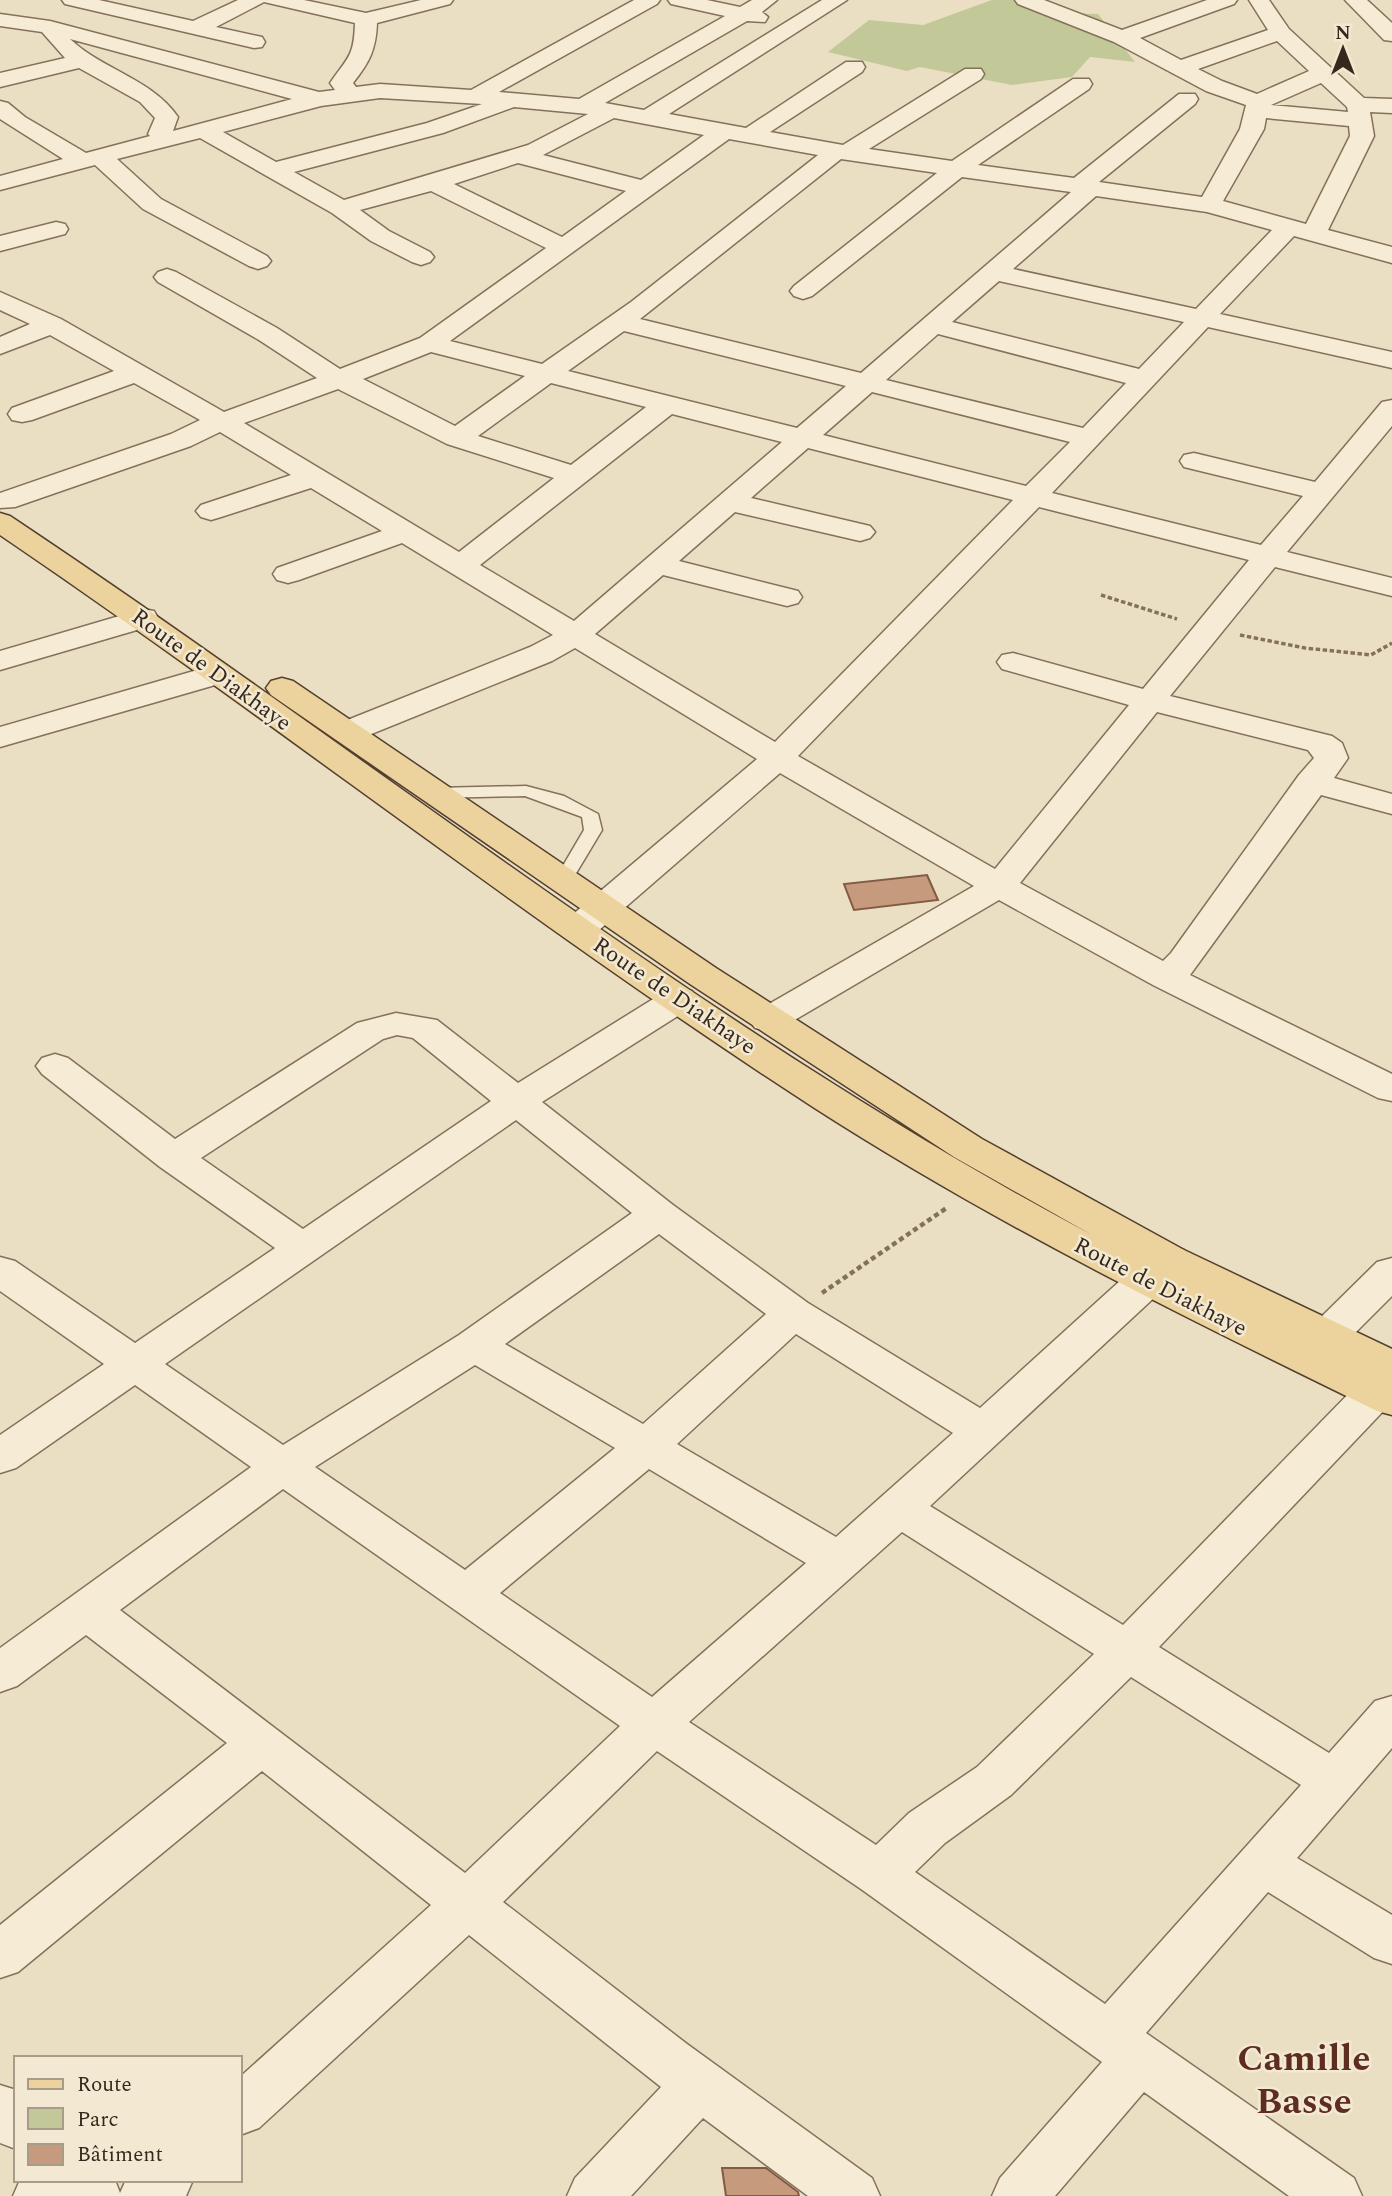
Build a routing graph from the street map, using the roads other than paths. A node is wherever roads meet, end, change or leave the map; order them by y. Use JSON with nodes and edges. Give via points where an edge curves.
{"nodes":[{"id":1,"x":18,"y":0,"type":"edge"},
{"id":2,"x":72,"y":0,"type":"edge"},
{"id":3,"x":255,"y":0,"type":"edge"},
{"id":4,"x":273,"y":0,"type":"edge"},
{"id":5,"x":443,"y":0,"type":"edge"},
{"id":6,"x":650,"y":0,"type":"edge"},
{"id":7,"x":677,"y":0,"type":"edge"},
{"id":8,"x":767,"y":0,"type":"edge"},
{"id":9,"x":837,"y":0,"type":"edge"},
{"id":10,"x":1025,"y":0,"type":"edge"},
{"id":11,"x":1227,"y":0,"type":"edge"},
{"id":12,"x":1259,"y":0,"type":"edge"},
{"id":13,"x":1355,"y":0,"type":"edge"},
{"id":14,"x":744,"y":14,"type":"junction"},
{"id":15,"x":0,"y":17,"type":"edge"},
{"id":16,"x":366,"y":19,"type":"junction"},
{"id":17,"x":26,"y":23,"type":"junction"},
{"id":18,"x":797,"y":25,"type":"junction"},
{"id":19,"x":50,"y":27,"type":"junction"},
{"id":20,"x":0,"y":29,"type":"edge"},
{"id":21,"x":194,"y":29,"type":"junction"},
{"id":22,"x":1281,"y":33,"type":"junction"},
{"id":23,"x":1392,"y":35,"type":"edge"},
{"id":24,"x":1122,"y":37,"type":"junction"},
{"id":25,"x":254,"y":42,"type":"dead end"},
{"id":26,"x":81,"y":61,"type":"junction"},
{"id":27,"x":854,"y":67,"type":"dead end"},
{"id":28,"x":1181,"y":67,"type":"junction"},
{"id":29,"x":973,"y":74,"type":"dead end"},
{"id":30,"x":1322,"y":74,"type":"junction"},
{"id":31,"x":4,"y":75,"type":"edge"},
{"id":32,"x":224,"y":76,"type":"junction"},
{"id":33,"x":1081,"y":84,"type":"dead end"},
{"id":34,"x":350,"y":94,"type":"junction"},
{"id":35,"x":478,"y":95,"type":"junction"},
{"id":36,"x":149,"y":98,"type":"junction"},
{"id":37,"x":320,"y":99,"type":"junction"},
{"id":38,"x":1186,"y":99,"type":"dead end"},
{"id":39,"x":518,"y":100,"type":"junction"},
{"id":40,"x":583,"y":106,"type":"junction"},
{"id":41,"x":1257,"y":106,"type":"junction"},
{"id":42,"x":1392,"y":106,"type":"edge"},
{"id":43,"x":611,"y":111,"type":"junction"},
{"id":44,"x":649,"y":117,"type":"junction"},
{"id":45,"x":6,"y":118,"type":"edge"},
{"id":46,"x":1365,"y":125,"type":"junction"},
{"id":47,"x":203,"y":130,"type":"junction"},
{"id":48,"x":723,"y":132,"type":"junction"},
{"id":49,"x":748,"y":137,"type":"junction"},
{"id":50,"x":165,"y":140,"type":"junction"},
{"id":51,"x":842,"y":152,"type":"junction"},
{"id":52,"x":517,"y":156,"type":"junction"},
{"id":53,"x":92,"y":159,"type":"junction"},
{"id":54,"x":958,"y":168,"type":"junction"},
{"id":55,"x":272,"y":170,"type":"junction"},
{"id":56,"x":0,"y":183,"type":"edge"},
{"id":57,"x":433,"y":183,"type":"junction"},
{"id":58,"x":1086,"y":186,"type":"junction"},
{"id":59,"x":644,"y":188,"type":"junction"},
{"id":60,"x":1209,"y":205,"type":"junction"},
{"id":61,"x":341,"y":208,"type":"junction"},
{"id":62,"x":57,"y":229,"type":"dead end"},
{"id":63,"x":1302,"y":229,"type":"junction"},
{"id":64,"x":0,"y":244,"type":"edge"},
{"id":65,"x":564,"y":247,"type":"junction"},
{"id":66,"x":1392,"y":255,"type":"edge"},
{"id":67,"x":421,"y":257,"type":"dead end"},
{"id":68,"x":258,"y":261,"type":"dead end"},
{"id":69,"x":993,"y":272,"type":"junction"},
{"id":70,"x":167,"y":277,"type":"dead end"},
{"id":71,"x":803,"y":291,"type":"dead end"},
{"id":72,"x":0,"y":300,"type":"edge"},
{"id":73,"x":1202,"y":318,"type":"junction"},
{"id":74,"x":620,"y":321,"type":"junction"},
{"id":75,"x":52,"y":325,"type":"junction"},
{"id":76,"x":933,"y":325,"type":"junction"},
{"id":77,"x":429,"y":344,"type":"junction"},
{"id":78,"x":0,"y":346,"type":"edge"},
{"id":79,"x":1392,"y":360,"type":"edge"},
{"id":80,"x":135,"y":373,"type":"junction"},
{"id":81,"x":548,"y":374,"type":"junction"},
{"id":82,"x":337,"y":379,"type":"junction"},
{"id":83,"x":1144,"y":379,"type":"junction"},
{"id":84,"x":866,"y":382,"type":"junction"},
{"id":85,"x":667,"y":404,"type":"junction"},
{"id":86,"x":1392,"y":408,"type":"edge"},
{"id":87,"x":22,"y":414,"type":"dead end"},
{"id":88,"x":221,"y":421,"type":"junction"},
{"id":89,"x":457,"y":438,"type":"junction"},
{"id":90,"x":802,"y":438,"type":"junction"},
{"id":91,"x":1089,"y":438,"type":"junction"},
{"id":92,"x":1194,"y":461,"type":"dead end"},
{"id":93,"x":578,"y":476,"type":"junction"},
{"id":94,"x":314,"y":477,"type":"junction"},
{"id":95,"x":1321,"y":492,"type":"junction"},
{"id":96,"x":1032,"y":496,"type":"junction"},
{"id":97,"x":729,"y":502,"type":"junction"},
{"id":98,"x":2,"y":507,"type":"edge"},
{"id":99,"x":211,"y":511,"type":"dead end"},
{"id":100,"x":406,"y":532,"type":"junction"},
{"id":101,"x":860,"y":532,"type":"dead end"},
{"id":102,"x":1268,"y":555,"type":"junction"},
{"id":103,"x":462,"y":565,"type":"junction"},
{"id":104,"x":657,"y":565,"type":"junction"},
{"id":105,"x":288,"y":574,"type":"dead end"},
{"id":106,"x":1392,"y":587,"type":"edge"},
{"id":107,"x":788,"y":597,"type":"dead end"},
{"id":108,"x":143,"y":618,"type":"junction"},
{"id":109,"x":576,"y":635,"type":"junction"},
{"id":110,"x":0,"y":661,"type":"edge"},
{"id":111,"x":1013,"y":662,"type":"dead end"},
{"id":112,"x":218,"y":674,"type":"junction"},
{"id":113,"x":1150,"y":701,"type":"junction"},
{"id":114,"x":347,"y":732,"type":"junction"},
{"id":115,"x":0,"y":737,"type":"edge"},
{"id":116,"x":778,"y":758,"type":"junction"},
{"id":117,"x":1311,"y":782,"type":"junction"},
{"id":118,"x":435,"y":793,"type":"junction"},
{"id":119,"x":1392,"y":804,"type":"edge"},
{"id":120,"x":563,"y":881,"type":"junction"},
{"id":121,"x":999,"y":886,"type":"junction"},
{"id":122,"x":591,"y":919,"type":"junction"},
{"id":123,"x":1166,"y":977,"type":"junction"},
{"id":124,"x":679,"y":999,"type":"junction"},
{"id":125,"x":768,"y":1020,"type":"junction"},
{"id":126,"x":55,"y":1066,"type":"dead end"},
{"id":127,"x":1392,"y":1089,"type":"edge"},
{"id":128,"x":517,"y":1101,"type":"junction"},
{"id":129,"x":174,"y":1158,"type":"junction"},
{"id":130,"x":659,"y":1214,"type":"junction"},
{"id":131,"x":303,"y":1248,"type":"junction"},
{"id":132,"x":1156,"y":1270,"type":"junction"},
{"id":133,"x":0,"y":1271,"type":"edge"},
{"id":134,"x":1392,"y":1272,"type":"edge"},
{"id":135,"x":793,"y":1313,"type":"junction"},
{"id":136,"x":1327,"y":1336,"type":"junction"},
{"id":137,"x":474,"y":1345,"type":"junction"},
{"id":138,"x":135,"y":1364,"type":"junction"},
{"id":139,"x":1386,"y":1387,"type":"edge"},
{"id":140,"x":982,"y":1430,"type":"junction"},
{"id":141,"x":648,"y":1445,"type":"junction"},
{"id":142,"x":0,"y":1457,"type":"edge"},
{"id":143,"x":282,"y":1466,"type":"junction"},
{"id":144,"x":899,"y":1508,"type":"junction"},
{"id":145,"x":838,"y":1560,"type":"junction"},
{"id":146,"x":467,"y":1594,"type":"junction"},
{"id":147,"x":86,"y":1610,"type":"junction"},
{"id":148,"x":1126,"y":1653,"type":"junction"},
{"id":149,"x":0,"y":1673,"type":"edge"},
{"id":150,"x":1392,"y":1715,"type":"edge"},
{"id":151,"x":654,"y":1724,"type":"junction"},
{"id":152,"x":262,"y":1743,"type":"junction"},
{"id":153,"x":1335,"y":1781,"type":"junction"},
{"id":154,"x":1263,"y":1863,"type":"junction"},
{"id":155,"x":879,"y":1874,"type":"junction"},
{"id":156,"x":466,"y":1905,"type":"junction"},
{"id":157,"x":1392,"y":1942,"type":"edge"},
{"id":158,"x":0,"y":1956,"type":"edge"},
{"id":159,"x":1124,"y":2048,"type":"junction"},
{"id":160,"x":699,"y":2084,"type":"junction"},
{"id":161,"x":0,"y":2109,"type":"edge"},
{"id":162,"x":242,"y":2109,"type":"edge"},
{"id":163,"x":14,"y":2122,"type":"edge"},
{"id":164,"x":63,"y":2182,"type":"edge"},
{"id":165,"x":77,"y":2182,"type":"edge"},
{"id":166,"x":162,"y":2182,"type":"edge"},
{"id":167,"x":41,"y":2196,"type":"edge"},
{"id":168,"x":94,"y":2196,"type":"edge"},
{"id":169,"x":147,"y":2196,"type":"edge"},
{"id":170,"x":595,"y":2196,"type":"edge"},
{"id":171,"x":852,"y":2196,"type":"edge"},
{"id":172,"x":1020,"y":2196,"type":"edge"},
{"id":173,"x":1334,"y":2196,"type":"edge"}],
"edges":[{"from":1,"to":15,"type":"street"},
{"from":2,"to":21,"type":"street"},
{"from":3,"to":21,"type":"street"},
{"from":4,"to":16,"type":"street"},
{"from":5,"to":16,"type":"street"},
{"from":6,"to":35,"type":"street"},
{"from":7,"to":14,"type":"street"},
{"from":8,"to":14,"type":"street"},
{"from":9,"to":18,"type":"street"},
{"from":10,"to":24,"type":"street"},
{"from":11,"to":24,"type":"street"},
{"from":12,"to":22,"type":"street"},
{"from":13,"to":23,"type":"street"},
{"from":14,"to":18,"type":"street"},
{"from":14,"to":40,"type":"street"},
{"from":15,"to":17,"type":"street"},
{"from":16,"to":34,"type":"street","via":[[360,60],[341,83]]},
{"from":17,"to":19,"type":"street"},
{"from":17,"to":20,"type":"street"},
{"from":18,"to":44,"type":"street"},
{"from":19,"to":26,"type":"street","via":[[60,44]]},
{"from":19,"to":32,"type":"street"},
{"from":21,"to":25,"type":"street"},
{"from":22,"to":28,"type":"street"},
{"from":22,"to":30,"type":"street"},
{"from":24,"to":28,"type":"street"},
{"from":26,"to":31,"type":"street"},
{"from":26,"to":36,"type":"street"},
{"from":27,"to":49,"type":"street"},
{"from":28,"to":41,"type":"street"},
{"from":29,"to":51,"type":"street"},
{"from":30,"to":41,"type":"street"},
{"from":30,"to":46,"type":"street"},
{"from":32,"to":36,"type":"street"},
{"from":32,"to":37,"type":"street"},
{"from":33,"to":54,"type":"street"},
{"from":34,"to":35,"type":"street"},
{"from":34,"to":37,"type":"street"},
{"from":35,"to":39,"type":"street"},
{"from":36,"to":50,"type":"street","via":[[167,117],[160,134]]},
{"from":37,"to":47,"type":"street"},
{"from":38,"to":58,"type":"street"},
{"from":39,"to":40,"type":"street"},
{"from":39,"to":55,"type":"street","via":[[435,128]]},
{"from":40,"to":43,"type":"street"},
{"from":41,"to":46,"type":"street"},
{"from":41,"to":60,"type":"street","via":[[1252,128]]},
{"from":42,"to":46,"type":"street"},
{"from":43,"to":44,"type":"street"},
{"from":43,"to":52,"type":"street","via":[[564,138]]},
{"from":44,"to":48,"type":"street"},
{"from":45,"to":53,"type":"street"},
{"from":46,"to":63,"type":"street"},
{"from":47,"to":50,"type":"street"},
{"from":47,"to":55,"type":"street"},
{"from":48,"to":49,"type":"street"},
{"from":48,"to":59,"type":"street"},
{"from":49,"to":51,"type":"street"},
{"from":50,"to":53,"type":"street"},
{"from":51,"to":54,"type":"street"},
{"from":51,"to":74,"type":"street"},
{"from":52,"to":57,"type":"street"},
{"from":52,"to":59,"type":"street"},
{"from":53,"to":56,"type":"street"},
{"from":53,"to":68,"type":"street","via":[[136,187],[152,204]]},
{"from":54,"to":58,"type":"street"},
{"from":54,"to":71,"type":"street"},
{"from":55,"to":61,"type":"street"},
{"from":57,"to":61,"type":"street"},
{"from":57,"to":65,"type":"street"},
{"from":58,"to":60,"type":"street"},
{"from":58,"to":69,"type":"street"},
{"from":59,"to":65,"type":"street"},
{"from":60,"to":63,"type":"street"},
{"from":61,"to":67,"type":"street","via":[[380,236]]},
{"from":62,"to":64,"type":"street"},
{"from":63,"to":66,"type":"street"},
{"from":63,"to":73,"type":"street"},
{"from":65,"to":77,"type":"street"},
{"from":69,"to":73,"type":"street"},
{"from":69,"to":76,"type":"street"},
{"from":70,"to":82,"type":"street"},
{"from":72,"to":75,"type":"street"},
{"from":73,"to":79,"type":"street"},
{"from":73,"to":83,"type":"street"},
{"from":74,"to":81,"type":"street"},
{"from":74,"to":84,"type":"street"},
{"from":75,"to":78,"type":"street"},
{"from":75,"to":80,"type":"street"},
{"from":76,"to":83,"type":"street"},
{"from":76,"to":84,"type":"street"},
{"from":77,"to":81,"type":"street"},
{"from":77,"to":82,"type":"street"},
{"from":80,"to":87,"type":"street"},
{"from":80,"to":88,"type":"street"},
{"from":81,"to":85,"type":"street"},
{"from":81,"to":89,"type":"street"},
{"from":82,"to":88,"type":"street"},
{"from":82,"to":89,"type":"street"},
{"from":83,"to":91,"type":"street"},
{"from":84,"to":90,"type":"street"},
{"from":84,"to":91,"type":"street"},
{"from":85,"to":90,"type":"street"},
{"from":85,"to":93,"type":"street"},
{"from":86,"to":95,"type":"street"},
{"from":88,"to":94,"type":"street"},
{"from":88,"to":98,"type":"street"},
{"from":89,"to":93,"type":"street"},
{"from":90,"to":96,"type":"street"},
{"from":90,"to":97,"type":"street"},
{"from":91,"to":96,"type":"street"},
{"from":92,"to":95,"type":"street"},
{"from":93,"to":103,"type":"street"},
{"from":94,"to":99,"type":"street"},
{"from":94,"to":100,"type":"street"},
{"from":95,"to":102,"type":"street"},
{"from":96,"to":102,"type":"street"},
{"from":96,"to":116,"type":"street"},
{"from":97,"to":101,"type":"street"},
{"from":97,"to":104,"type":"street"},
{"from":98,"to":108,"type":"main road","name":"Route de Diakhaye"},
{"from":98,"to":114,"type":"main road","name":"Route de Diakhaye"},
{"from":100,"to":103,"type":"street"},
{"from":100,"to":105,"type":"street"},
{"from":102,"to":106,"type":"street"},
{"from":102,"to":113,"type":"street"},
{"from":103,"to":109,"type":"street"},
{"from":104,"to":107,"type":"street"},
{"from":104,"to":109,"type":"street"},
{"from":108,"to":110,"type":"street"},
{"from":108,"to":112,"type":"main road","name":"Route de Diakhaye"},
{"from":109,"to":114,"type":"street","via":[[541,654]]},
{"from":109,"to":116,"type":"street"},
{"from":111,"to":113,"type":"street"},
{"from":112,"to":115,"type":"street"},
{"from":112,"to":122,"type":"main road","name":"Route de Diakhaye"},
{"from":113,"to":117,"type":"street","via":[[1320,743],[1331,758]]},
{"from":113,"to":121,"type":"street"},
{"from":114,"to":118,"type":"main road","name":"Route de Diakhaye"},
{"from":116,"to":121,"type":"street"},
{"from":116,"to":122,"type":"street"},
{"from":117,"to":119,"type":"street"},
{"from":117,"to":123,"type":"street","via":[[1184,961]]},
{"from":118,"to":120,"type":"main road","name":"Route de Diakhaye"},
{"from":118,"to":120,"type":"lane","via":[[526,791],[590,814],[593,830]]},
{"from":120,"to":122,"type":"main road","name":"Route de Diakhaye"},
{"from":121,"to":123,"type":"street"},
{"from":121,"to":125,"type":"street"},
{"from":122,"to":124,"type":"main road","name":"Route de Diakhaye"},
{"from":122,"to":125,"type":"main road","name":"Route de Diakhaye"},
{"from":123,"to":127,"type":"street"},
{"from":124,"to":128,"type":"street"},
{"from":124,"to":132,"type":"main road","name":"Route de Diakhaye","via":[[826,1098],[975,1189]]},
{"from":125,"to":132,"type":"main road","name":"Route de Diakhaye"},
{"from":126,"to":129,"type":"street"},
{"from":128,"to":129,"type":"street","via":[[424,1028],[396,1024],[370,1031]]},
{"from":128,"to":130,"type":"street"},
{"from":128,"to":131,"type":"street"},
{"from":129,"to":131,"type":"street"},
{"from":130,"to":135,"type":"street"},
{"from":130,"to":137,"type":"street"},
{"from":131,"to":138,"type":"street"},
{"from":132,"to":136,"type":"main road","name":"Route de Diakhaye"},
{"from":132,"to":139,"type":"main road","name":"Route de Diakhaye"},
{"from":132,"to":140,"type":"street"},
{"from":133,"to":138,"type":"street"},
{"from":134,"to":136,"type":"street"},
{"from":135,"to":140,"type":"street"},
{"from":135,"to":141,"type":"street"},
{"from":136,"to":139,"type":"main road","name":"Route de Diakhaye"},
{"from":137,"to":141,"type":"street"},
{"from":137,"to":143,"type":"street"},
{"from":138,"to":142,"type":"street"},
{"from":138,"to":143,"type":"street"},
{"from":139,"to":148,"type":"street"},
{"from":140,"to":144,"type":"street"},
{"from":141,"to":145,"type":"street"},
{"from":141,"to":146,"type":"street"},
{"from":143,"to":146,"type":"street"},
{"from":143,"to":147,"type":"street"},
{"from":144,"to":145,"type":"street"},
{"from":144,"to":148,"type":"street"},
{"from":145,"to":151,"type":"street"},
{"from":146,"to":151,"type":"street"},
{"from":147,"to":149,"type":"street"},
{"from":147,"to":152,"type":"street"},
{"from":148,"to":153,"type":"street"},
{"from":148,"to":155,"type":"street","via":[[993,1782],[927,1828]]},
{"from":150,"to":153,"type":"street"},
{"from":151,"to":155,"type":"street"},
{"from":151,"to":156,"type":"street"},
{"from":152,"to":156,"type":"street"},
{"from":152,"to":158,"type":"street"},
{"from":153,"to":154,"type":"street"},
{"from":154,"to":157,"type":"street"},
{"from":154,"to":159,"type":"street"},
{"from":155,"to":159,"type":"street"},
{"from":156,"to":160,"type":"street"},
{"from":156,"to":162,"type":"street"},
{"from":159,"to":172,"type":"street"},
{"from":159,"to":173,"type":"street"},
{"from":160,"to":170,"type":"street"},
{"from":160,"to":171,"type":"street"},
{"from":161,"to":163,"type":"street"},
{"from":164,"to":167,"type":"street"},
{"from":165,"to":168,"type":"street"},
{"from":166,"to":169,"type":"street"}]}
